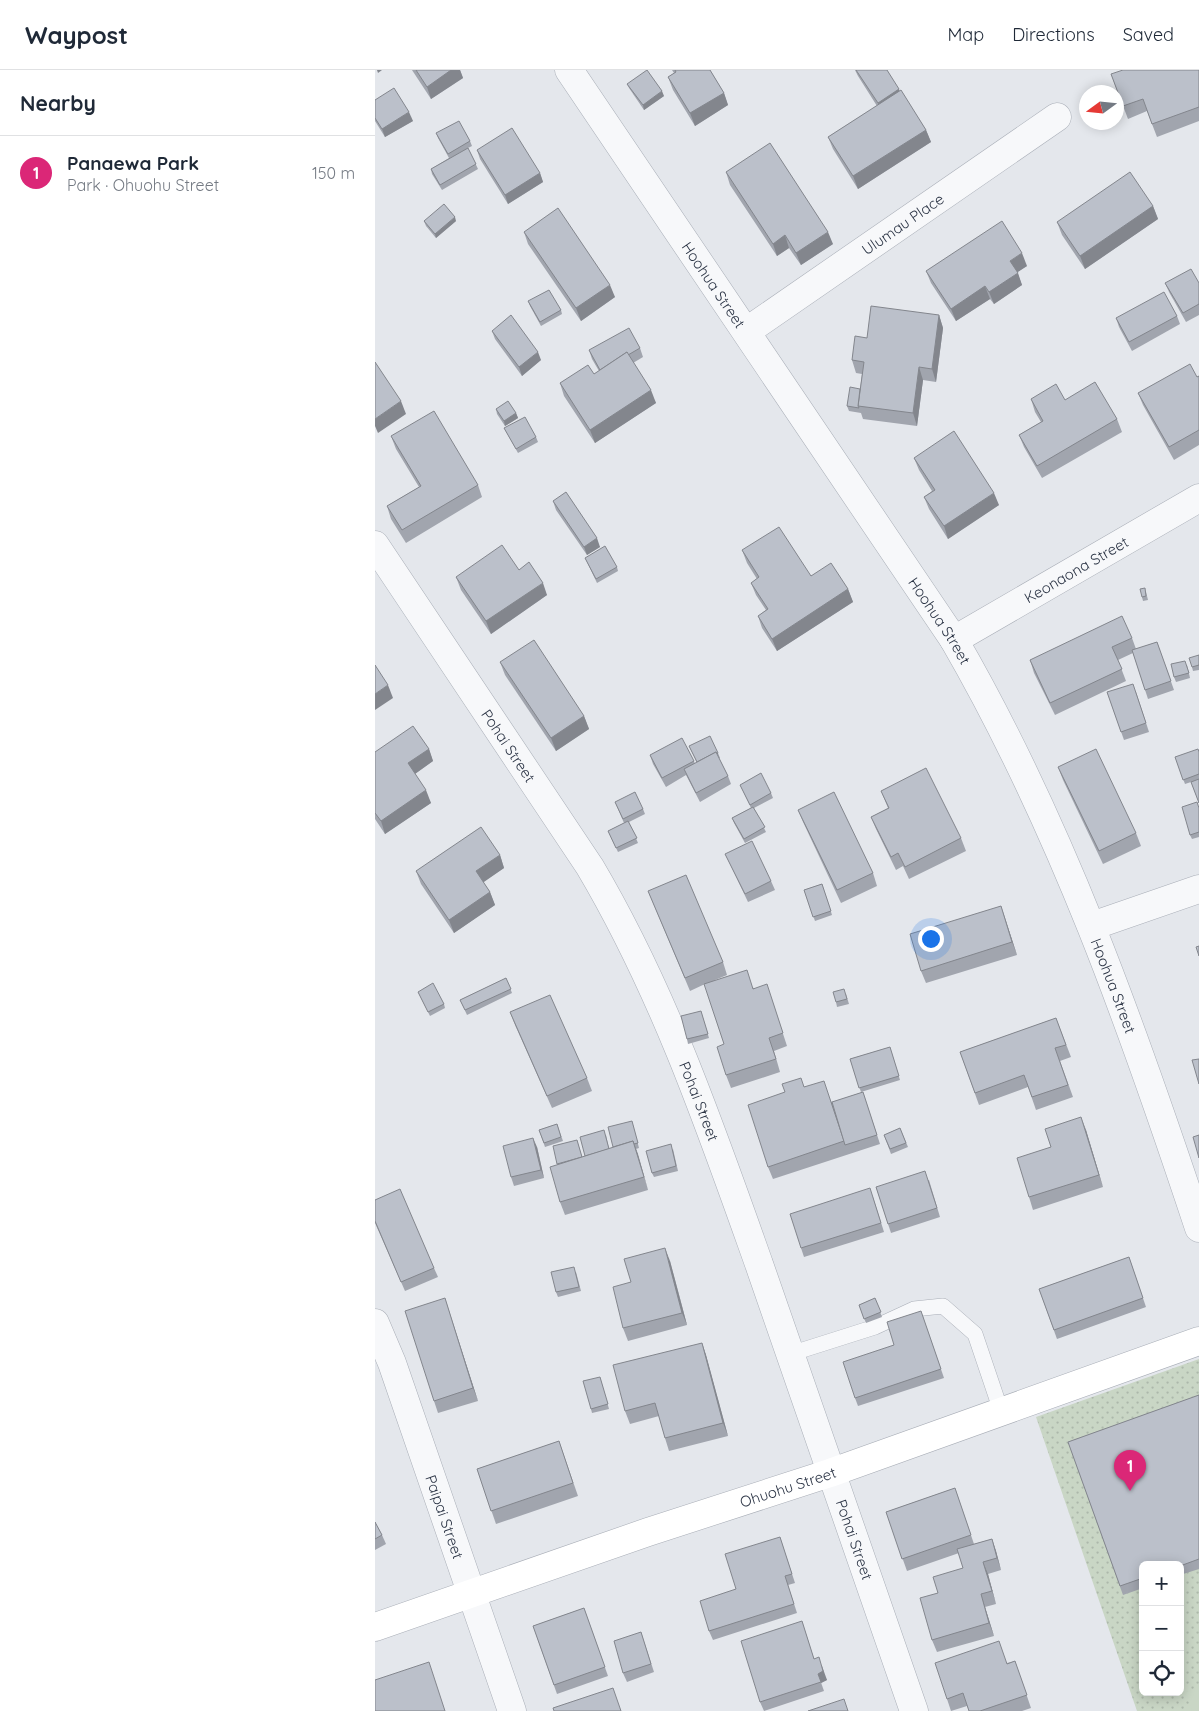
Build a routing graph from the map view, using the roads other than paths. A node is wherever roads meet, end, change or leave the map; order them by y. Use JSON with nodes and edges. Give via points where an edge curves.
{"nodes":[{"id":1,"x":569,"y":70,"type":"edge"},
{"id":2,"x":1057,"y":117,"type":"dead end"},
{"id":3,"x":747,"y":331,"type":"junction"},
{"id":4,"x":1199,"y":498,"type":"edge"},
{"id":5,"x":375,"y":545,"type":"edge"},
{"id":6,"x":954,"y":640,"type":"junction"},
{"id":7,"x":1199,"y":889,"type":"edge"},
{"id":8,"x":1092,"y":926,"type":"junction"},
{"id":9,"x":1199,"y":1228,"type":"edge"},
{"id":10,"x":375,"y":1323,"type":"edge"},
{"id":11,"x":1199,"y":1341,"type":"edge"},
{"id":12,"x":790,"y":1354,"type":"junction"},
{"id":13,"x":1001,"y":1411,"type":"junction"},
{"id":14,"x":830,"y":1473,"type":"junction"},
{"id":15,"x":472,"y":1592,"type":"junction"},
{"id":16,"x":375,"y":1627,"type":"edge"},
{"id":17,"x":512,"y":1711,"type":"edge"},
{"id":18,"x":914,"y":1711,"type":"edge"}],
"edges":[{"from":1,"to":3,"type":"street","name":"Hoohua Street"},
{"from":2,"to":3,"type":"street","name":"Ulumau Place"},
{"from":3,"to":6,"type":"street","name":"Hoohua Street"},
{"from":4,"to":6,"type":"street","name":"Keonaona Street"},
{"from":5,"to":12,"type":"street","name":"Pohai Street","via":[[590,868],[619,919],[700,1099]]},
{"from":6,"to":8,"type":"street","name":"Hoohua Street","via":[[985,693],[1029,782]]},
{"from":7,"to":8,"type":"street"},
{"from":8,"to":9,"type":"street","name":"Hoohua Street"},
{"from":10,"to":15,"type":"street","name":"Paipai Street"},
{"from":11,"to":13,"type":"street","name":"Ohuohu Street"},
{"from":12,"to":13,"type":"lane","via":[[875,1327],[914,1309],[943,1306],[975,1334]]},
{"from":12,"to":14,"type":"street","name":"Pohai Street"},
{"from":13,"to":14,"type":"street","name":"Ohuohu Street"},
{"from":14,"to":15,"type":"street","name":"Ohuohu Street"},
{"from":14,"to":18,"type":"street","name":"Pohai Street"},
{"from":15,"to":16,"type":"street","name":"Ohuohu Street"},
{"from":15,"to":17,"type":"street","name":"Paipai Street"}]}
